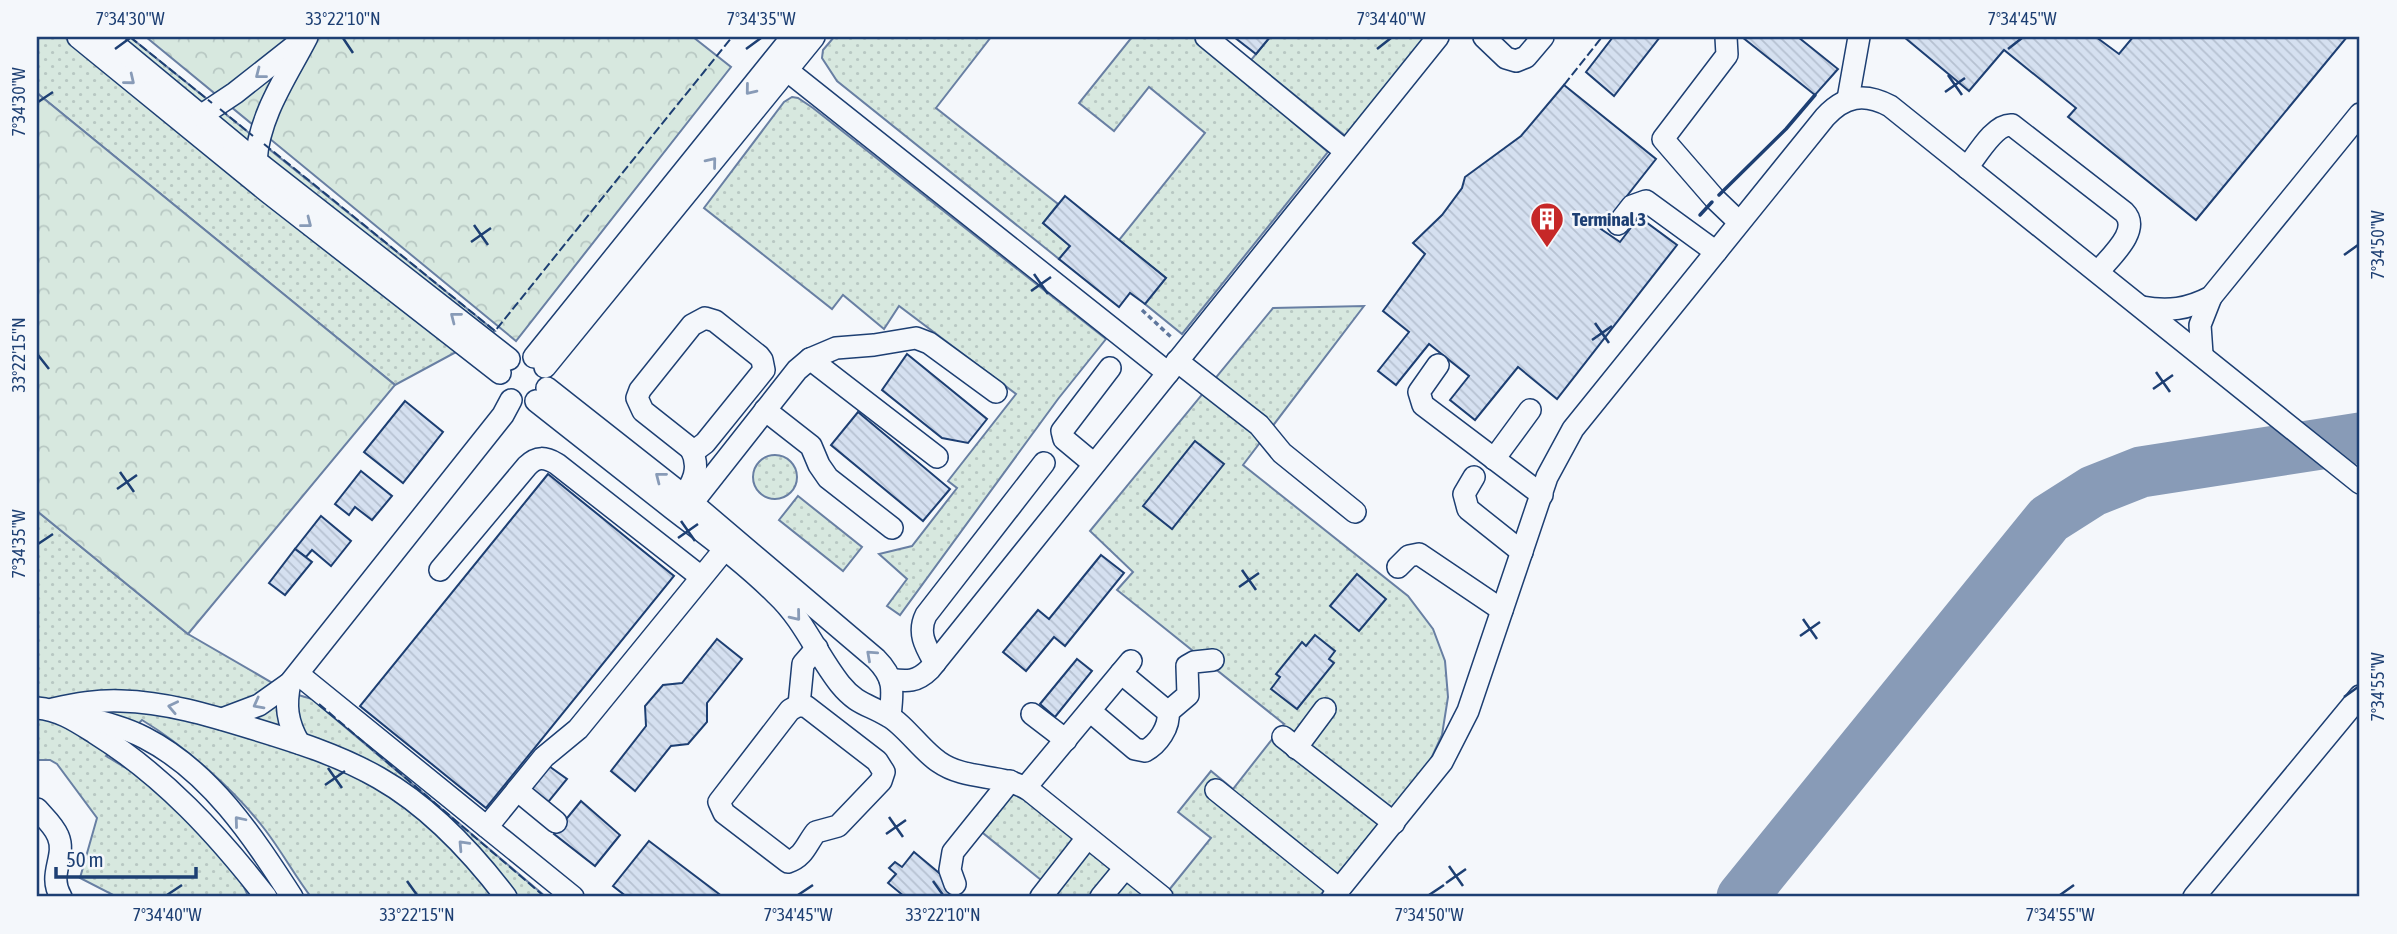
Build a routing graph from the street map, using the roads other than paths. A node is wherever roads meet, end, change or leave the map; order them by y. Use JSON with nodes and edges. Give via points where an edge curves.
{"nodes":[{"id":1,"x":78,"y":37,"type":"edge"},
{"id":2,"x":106,"y":37,"type":"edge"},
{"id":3,"x":307,"y":37,"type":"edge"},
{"id":4,"x":792,"y":37,"type":"edge"},
{"id":5,"x":814,"y":37,"type":"edge"},
{"id":6,"x":1206,"y":37,"type":"edge"},
{"id":7,"x":1438,"y":37,"type":"edge"},
{"id":8,"x":1483,"y":37,"type":"edge"},
{"id":9,"x":1543,"y":37,"type":"edge"},
{"id":10,"x":1726,"y":37,"type":"edge"},
{"id":11,"x":1859,"y":37,"type":"edge"},
{"id":12,"x":780,"y":65,"type":"junction"},
{"id":13,"x":235,"y":93,"type":"junction"},
{"id":14,"x":1848,"y":99,"type":"junction"},
{"id":15,"x":2360,"y":114,"type":"edge"},
{"id":16,"x":202,"y":115,"type":"junction"},
{"id":17,"x":265,"y":118,"type":"junction"},
{"id":18,"x":1345,"y":151,"type":"junction"},
{"id":19,"x":257,"y":161,"type":"junction"},
{"id":20,"x":1968,"y":168,"type":"junction"},
{"id":21,"x":1739,"y":222,"type":"junction"},
{"id":22,"x":1618,"y":224,"type":"dead end"},
{"id":23,"x":1716,"y":252,"type":"junction"},
{"id":24,"x":2098,"y":272,"type":"junction"},
{"id":25,"x":2211,"y":297,"type":"junction"},
{"id":26,"x":2142,"y":307,"type":"junction"},
{"id":27,"x":2202,"y":354,"type":"junction"},
{"id":28,"x":810,"y":359,"type":"junction"},
{"id":29,"x":1177,"y":361,"type":"junction"},
{"id":30,"x":1438,"y":365,"type":"dead end"},
{"id":31,"x":504,"y":366,"type":"junction"},
{"id":32,"x":1110,"y":368,"type":"dead end"},
{"id":33,"x":540,"y":378,"type":"junction"},
{"id":34,"x":996,"y":392,"type":"dead end"},
{"id":35,"x":511,"y":400,"type":"junction"},
{"id":36,"x":765,"y":410,"type":"junction"},
{"id":37,"x":1530,"y":410,"type":"dead end"},
{"id":38,"x":691,"y":449,"type":"junction"},
{"id":39,"x":937,"y":457,"type":"dead end"},
{"id":40,"x":1494,"y":459,"type":"junction"},
{"id":41,"x":1044,"y":463,"type":"dead end"},
{"id":42,"x":1094,"y":464,"type":"junction"},
{"id":43,"x":1474,"y":477,"type":"dead end"},
{"id":44,"x":2360,"y":483,"type":"edge"},
{"id":45,"x":1542,"y":495,"type":"junction"},
{"id":46,"x":683,"y":506,"type":"junction"},
{"id":47,"x":1355,"y":512,"type":"dead end"},
{"id":48,"x":892,"y":528,"type":"dead end"},
{"id":49,"x":729,"y":543,"type":"junction"},
{"id":50,"x":1522,"y":552,"type":"junction"},
{"id":51,"x":1398,"y":567,"type":"dead end"},
{"id":52,"x":440,"y":570,"type":"dead end"},
{"id":53,"x":701,"y":577,"type":"junction"},
{"id":54,"x":1502,"y":610,"type":"junction"},
{"id":55,"x":822,"y":656,"type":"junction"},
{"id":56,"x":1213,"y":660,"type":"dead end"},
{"id":57,"x":935,"y":663,"type":"junction"},
{"id":58,"x":294,"y":678,"type":"junction"},
{"id":59,"x":890,"y":679,"type":"junction"},
{"id":60,"x":2360,"y":696,"type":"edge"},
{"id":61,"x":799,"y":705,"type":"junction"},
{"id":62,"x":45,"y":709,"type":"edge"},
{"id":63,"x":1325,"y":709,"type":"dead end"},
{"id":64,"x":1090,"y":711,"type":"junction"},
{"id":65,"x":1168,"y":712,"type":"junction"},
{"id":66,"x":1032,"y":714,"type":"dead end"},
{"id":67,"x":890,"y":716,"type":"junction"},
{"id":68,"x":222,"y":719,"type":"junction"},
{"id":69,"x":1066,"y":740,"type":"junction"},
{"id":70,"x":299,"y":743,"type":"junction"},
{"id":71,"x":1018,"y":784,"type":"junction"},
{"id":72,"x":517,"y":790,"type":"junction"},
{"id":73,"x":1216,"y":790,"type":"dead end"},
{"id":74,"x":37,"y":809,"type":"edge"},
{"id":75,"x":556,"y":822,"type":"dead end"},
{"id":76,"x":1394,"y":823,"type":"junction"},
{"id":77,"x":487,"y":827,"type":"junction"},
{"id":78,"x":1087,"y":838,"type":"junction"},
{"id":79,"x":1125,"y":868,"type":"junction"},
{"id":80,"x":955,"y":884,"type":"dead end"},
{"id":81,"x":259,"y":893,"type":"edge"},
{"id":82,"x":1336,"y":893,"type":"edge"},
{"id":83,"x":61,"y":897,"type":"edge"},
{"id":84,"x":292,"y":897,"type":"edge"},
{"id":85,"x":506,"y":897,"type":"edge"},
{"id":86,"x":573,"y":897,"type":"edge"},
{"id":87,"x":1041,"y":897,"type":"edge"},
{"id":88,"x":1101,"y":897,"type":"edge"},
{"id":89,"x":1161,"y":897,"type":"edge"},
{"id":90,"x":2194,"y":897,"type":"edge"}],
"edges":[{"from":1,"to":31,"type":"street","one_way":true,"via":[[268,192]]},
{"from":2,"to":16,"type":"street"},
{"from":3,"to":13,"type":"street","one_way":true},
{"from":3,"to":17,"type":"street"},
{"from":4,"to":12,"type":"street"},
{"from":5,"to":12,"type":"street"},
{"from":6,"to":18,"type":"street"},
{"from":7,"to":18,"type":"street"},
{"from":8,"to":9,"type":"street","via":[[1516,61],[1526,57]]},
{"from":10,"to":21,"type":"street","via":[[1727,55],[1663,139]]},
{"from":11,"to":14,"type":"street"},
{"from":12,"to":29,"type":"street"},
{"from":12,"to":33,"type":"street"},
{"from":13,"to":16,"type":"street"},
{"from":13,"to":17,"type":"street"},
{"from":14,"to":20,"type":"street","via":[[1862,96],[1890,106]]},
{"from":14,"to":21,"type":"street","via":[[1825,117]]},
{"from":15,"to":25,"type":"street"},
{"from":16,"to":19,"type":"street"},
{"from":17,"to":19,"type":"street"},
{"from":18,"to":29,"type":"street"},
{"from":31,"to":19,"type":"street","one_way":true},
{"from":20,"to":24,"type":"street"},
{"from":20,"to":24,"type":"street","via":[[1997,129],[2012,125],[2124,212],[2131,224],[2128,234]]},
{"from":21,"to":23,"type":"street"},
{"from":22,"to":23,"type":"street","via":[[1632,206],[1646,201]]},
{"from":23,"to":45,"type":"street","via":[[1573,429]]},
{"from":24,"to":26,"type":"street"},
{"from":25,"to":26,"type":"street","via":[[2178,310]]},
{"from":25,"to":27,"type":"street","via":[[2200,325]]},
{"from":26,"to":27,"type":"street"},
{"from":27,"to":44,"type":"street"},
{"from":28,"to":34,"type":"street","via":[[836,348],[916,338]]},
{"from":28,"to":36,"type":"street"},
{"from":28,"to":39,"type":"street"},
{"from":29,"to":42,"type":"street"},
{"from":29,"to":47,"type":"street","via":[[1259,425],[1282,453]]},
{"from":30,"to":40,"type":"street","via":[[1419,392],[1423,405]]},
{"from":31,"to":33,"type":"street","via":[[517,355]]},
{"from":31,"to":35,"type":"street","via":[[501,389]]},
{"from":32,"to":42,"type":"street","via":[[1062,431],[1064,439]]},
{"from":33,"to":35,"type":"street","via":[[528,404]]},
{"from":33,"to":46,"type":"street"},
{"from":35,"to":58,"type":"street"},
{"from":36,"to":46,"type":"street"},
{"from":36,"to":48,"type":"street","via":[[811,446],[828,478]]},
{"from":37,"to":40,"type":"street"},
{"from":38,"to":38,"type":"street","via":[[705,443],[764,370],[759,356],[710,319],[692,325],[637,398],[643,411]]},
{"from":38,"to":46,"type":"street","via":[[696,473]]},
{"from":40,"to":45,"type":"street"},
{"from":41,"to":57,"type":"street","via":[[926,615],[923,640]]},
{"from":42,"to":57,"type":"street"},
{"from":43,"to":50,"type":"street","via":[[1464,494],[1468,509]]},
{"from":45,"to":50,"type":"street"},
{"from":46,"to":49,"type":"street"},
{"from":49,"to":53,"type":"street"},
{"from":49,"to":55,"type":"street","one_way":true,"via":[[803,625]]},
{"from":59,"to":49,"type":"street","one_way":true,"via":[[876,659]]},
{"from":50,"to":54,"type":"street"},
{"from":51,"to":54,"type":"street","via":[[1409,556],[1419,554]]},
{"from":52,"to":53,"type":"street","via":[[527,466],[541,458],[557,464]]},
{"from":53,"to":72,"type":"street","via":[[578,729],[544,757]]},
{"from":54,"to":76,"type":"street","via":[[1452,746]]},
{"from":55,"to":61,"type":"street","via":[[802,679]]},
{"from":55,"to":67,"type":"street","via":[[850,695]]},
{"from":56,"to":65,"type":"street","via":[[1187,666],[1188,695]]},
{"from":57,"to":59,"type":"street","via":[[915,680]]},
{"from":58,"to":68,"type":"street","one_way":true,"via":[[259,705]]},
{"from":58,"to":70,"type":"street","via":[[287,714]]},
{"from":58,"to":77,"type":"street"},
{"from":59,"to":67,"type":"street"},
{"from":60,"to":90,"type":"street"},
{"from":61,"to":61,"type":"street","via":[[877,761],[884,772],[841,824],[816,832],[806,849],[788,862],[724,813],[719,802],[790,710]]},
{"from":68,"to":62,"type":"street","one_way":true,"via":[[124,701]]},
{"from":62,"to":81,"type":"street","via":[[109,742],[161,781],[208,826]]},
{"from":84,"to":62,"type":"street","one_way":true,"via":[[242,824],[208,786],[167,751],[118,727]]},
{"from":63,"to":76,"type":"street","via":[[1289,743]]},
{"from":64,"to":65,"type":"street","via":[[1140,751],[1150,749],[1167,727]]},
{"from":64,"to":65,"type":"street","via":[[1126,667]]},
{"from":64,"to":69,"type":"street"},
{"from":66,"to":69,"type":"street"},
{"from":67,"to":71,"type":"street","via":[[949,768]]},
{"from":68,"to":70,"type":"street"},
{"from":69,"to":71,"type":"street"},
{"from":85,"to":70,"type":"street","one_way":true,"via":[[453,834],[417,804],[380,778]]},
{"from":71,"to":78,"type":"street"},
{"from":71,"to":80,"type":"street","via":[[953,852],[950,870]]},
{"from":72,"to":75,"type":"street"},
{"from":72,"to":77,"type":"street"},
{"from":73,"to":82,"type":"street"},
{"from":74,"to":83,"type":"street","via":[[60,842],[55,882]]},
{"from":76,"to":82,"type":"street"},
{"from":77,"to":86,"type":"street"},
{"from":78,"to":79,"type":"street"},
{"from":78,"to":87,"type":"street"},
{"from":79,"to":88,"type":"street"},
{"from":79,"to":89,"type":"street"}]}
